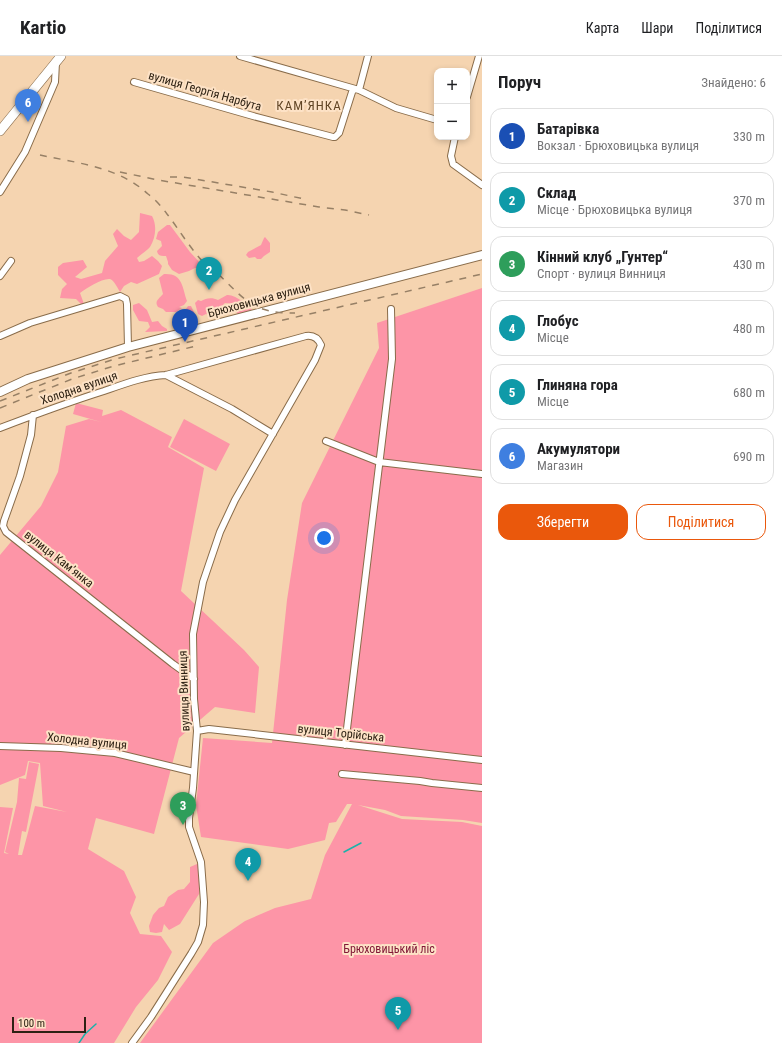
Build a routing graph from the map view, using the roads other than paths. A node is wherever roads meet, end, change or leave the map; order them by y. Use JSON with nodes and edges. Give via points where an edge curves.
{"nodes":[{"id":1,"x":240,"y":56,"type":"edge"},
{"id":2,"x":368,"y":56,"type":"edge"},
{"id":3,"x":479,"y":56,"type":"edge"},
{"id":4,"x":59,"y":59,"type":"edge"},
{"id":5,"x":134,"y":82,"type":"dead end"},
{"id":6,"x":470,"y":87,"type":"edge"},
{"id":7,"x":356,"y":90,"type":"junction"},
{"id":8,"x":434,"y":119,"type":"edge"},
{"id":9,"x":0,"y":131,"type":"edge"},
{"id":10,"x":454,"y":140,"type":"edge"},
{"id":11,"x":482,"y":185,"type":"edge"},
{"id":12,"x":0,"y":192,"type":"edge"},
{"id":13,"x":482,"y":255,"type":"edge"},
{"id":14,"x":11,"y":261,"type":"dead end"},
{"id":15,"x":0,"y":276,"type":"edge"},
{"id":16,"x":391,"y":308,"type":"dead end"},
{"id":17,"x":0,"y":336,"type":"edge"},
{"id":18,"x":321,"y":345,"type":"joint"},
{"id":19,"x":128,"y":347,"type":"junction"},
{"id":20,"x":166,"y":375,"type":"junction"},
{"id":21,"x":0,"y":392,"type":"edge"},
{"id":22,"x":33,"y":415,"type":"junction"},
{"id":23,"x":0,"y":428,"type":"edge"},
{"id":24,"x":273,"y":434,"type":"junction"},
{"id":25,"x":326,"y":441,"type":"dead end"},
{"id":26,"x":379,"y":462,"type":"junction"},
{"id":27,"x":482,"y":474,"type":"edge"},
{"id":28,"x":194,"y":679,"type":"junction"},
{"id":29,"x":197,"y":731,"type":"junction"},
{"id":30,"x":345,"y":745,"type":"junction"},
{"id":31,"x":0,"y":746,"type":"edge"},
{"id":32,"x":482,"y":760,"type":"edge"},
{"id":33,"x":194,"y":772,"type":"junction"},
{"id":34,"x":342,"y":774,"type":"dead end"},
{"id":35,"x":482,"y":788,"type":"edge"},
{"id":36,"x":132,"y":1043,"type":"edge"}],
"edges":[{"from":1,"to":7,"type":"street"},
{"from":2,"to":7,"type":"street"},
{"from":3,"to":6,"type":"street"},
{"from":4,"to":9,"type":"main road"},
{"from":4,"to":12,"type":"street","via":[[56,82],[25,152]]},
{"from":5,"to":7,"type":"street","name":"вулиця Георгія Нарбута","via":[[333,138],[339,133]]},
{"from":7,"to":8,"type":"street","via":[[396,108]]},
{"from":10,"to":11,"type":"street","via":[[450,156],[453,164]]},
{"from":13,"to":19,"type":"main road","name":"Брюховицька вулиця"},
{"from":14,"to":15,"type":"street"},
{"from":16,"to":26,"type":"street","via":[[392,359]]},
{"from":17,"to":19,"type":"street","via":[[30,323],[120,296],[126,299],[127,304]]},
{"from":18,"to":20,"type":"street","name":"Холодна вулиця","via":[[313,336],[306,336]]},
{"from":18,"to":24,"type":"street","name":"вулиця Винниця"},
{"from":19,"to":21,"type":"main road","name":"Брюховицька вулиця","via":[[28,379]]},
{"from":20,"to":22,"type":"street","name":"Холодна вулиця","via":[[126,383]]},
{"from":20,"to":24,"type":"street","via":[[232,409]]},
{"from":22,"to":23,"type":"street","name":"Холодна вулиця"},
{"from":22,"to":28,"type":"street","name":"вулиця Камʼянка","via":[[22,470],[4,521],[6,532]]},
{"from":24,"to":28,"type":"street","name":"вулиця Винниця","via":[[235,500],[211,556],[194,634]]},
{"from":25,"to":26,"type":"street"},
{"from":26,"to":27,"type":"street"},
{"from":26,"to":30,"type":"street"},
{"from":28,"to":29,"type":"street","name":"вулиця Винниця"},
{"from":29,"to":30,"type":"street","name":"вулиця Торійська","via":[[209,729]]},
{"from":29,"to":33,"type":"street","name":"вулиця Винниця"},
{"from":30,"to":32,"type":"street","name":"вулиця Торійська"},
{"from":31,"to":33,"type":"street","name":"Холодна вулиця","via":[[115,753]]},
{"from":33,"to":36,"type":"street","name":"вулиця Винниця","via":[[189,827],[201,862],[203,925],[198,942]]},
{"from":34,"to":35,"type":"street"}]}
